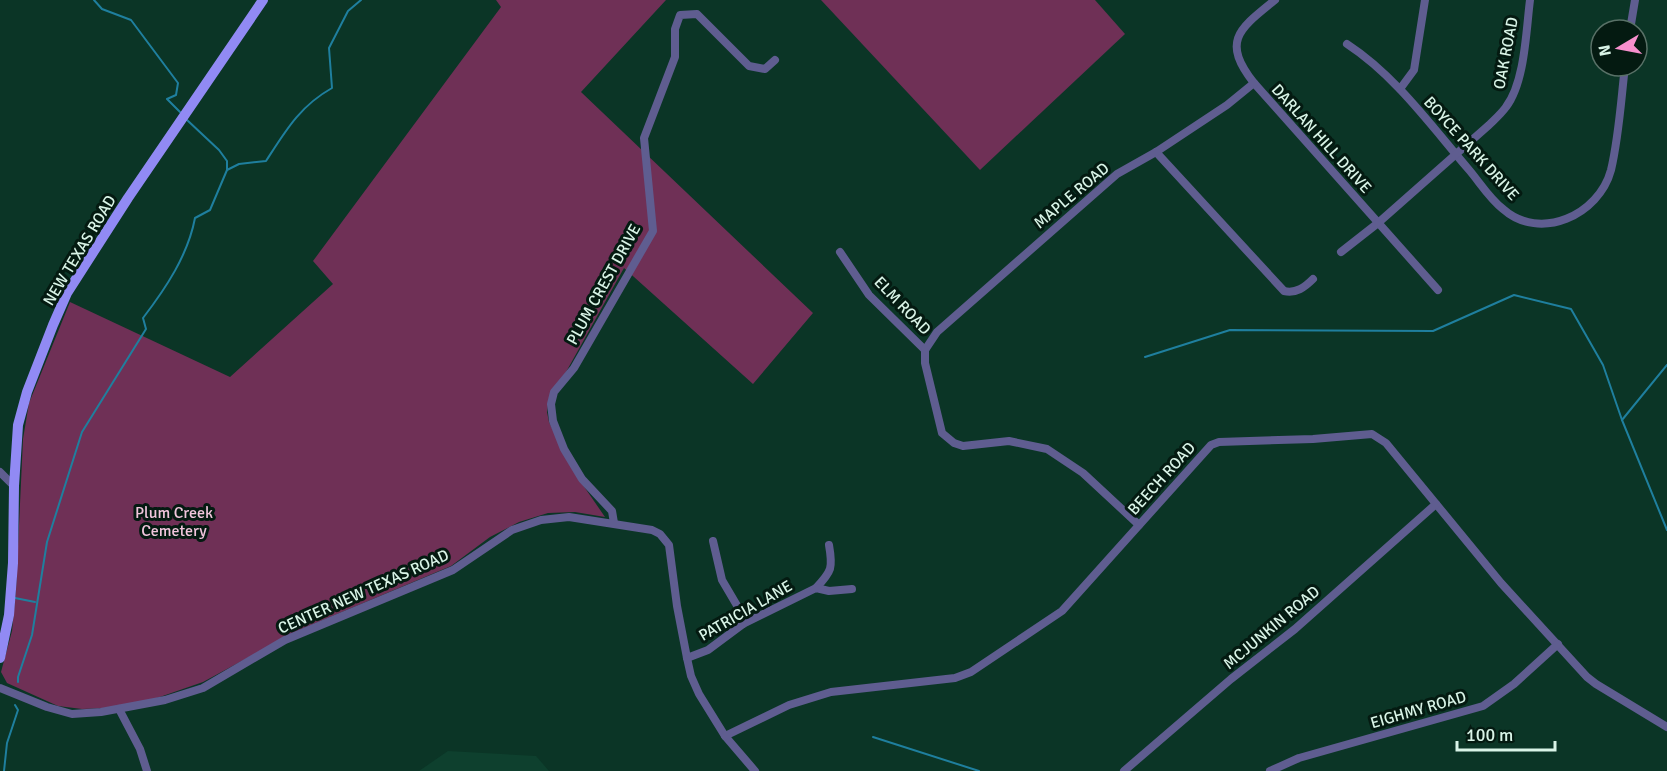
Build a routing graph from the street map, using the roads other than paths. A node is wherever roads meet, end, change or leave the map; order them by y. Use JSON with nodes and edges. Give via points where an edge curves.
{"nodes":[{"id":1,"x":263,"y":0,"type":"edge"},
{"id":2,"x":1275,"y":0,"type":"edge"},
{"id":3,"x":1425,"y":0,"type":"edge"},
{"id":4,"x":1530,"y":0,"type":"edge"},
{"id":5,"x":1635,"y":0,"type":"edge"},
{"id":6,"x":1632,"y":18,"type":"edge"},
{"id":7,"x":1347,"y":44,"type":"dead end"},
{"id":8,"x":775,"y":60,"type":"dead end"},
{"id":9,"x":1623,"y":78,"type":"edge"},
{"id":10,"x":1254,"y":83,"type":"junction"},
{"id":11,"x":1400,"y":89,"type":"junction"},
{"id":12,"x":1156,"y":152,"type":"junction"},
{"id":13,"x":1455,"y":153,"type":"junction"},
{"id":14,"x":1378,"y":223,"type":"junction"},
{"id":15,"x":840,"y":252,"type":"dead end"},
{"id":16,"x":1341,"y":252,"type":"dead end"},
{"id":17,"x":1313,"y":279,"type":"dead end"},
{"id":18,"x":1438,"y":290,"type":"dead end"},
{"id":19,"x":925,"y":350,"type":"junction"},
{"id":20,"x":0,"y":472,"type":"edge"},
{"id":21,"x":14,"y":486,"type":"junction"},
{"id":22,"x":1436,"y":504,"type":"junction"},
{"id":23,"x":614,"y":523,"type":"junction"},
{"id":24,"x":1139,"y":525,"type":"junction"},
{"id":25,"x":713,"y":541,"type":"dead end"},
{"id":26,"x":830,"y":546,"type":"dead end"},
{"id":27,"x":816,"y":588,"type":"junction"},
{"id":28,"x":852,"y":589,"type":"dead end"},
{"id":29,"x":743,"y":624,"type":"junction"},
{"id":30,"x":1558,"y":644,"type":"junction"},
{"id":31,"x":0,"y":658,"type":"edge"},
{"id":32,"x":687,"y":658,"type":"junction"},
{"id":33,"x":0,"y":688,"type":"edge"},
{"id":34,"x":119,"y":709,"type":"junction"},
{"id":35,"x":1667,"y":727,"type":"edge"},
{"id":36,"x":725,"y":736,"type":"junction"},
{"id":37,"x":147,"y":771,"type":"edge"},
{"id":38,"x":755,"y":771,"type":"edge"},
{"id":39,"x":1124,"y":771,"type":"edge"},
{"id":40,"x":1270,"y":771,"type":"edge"}],
"edges":[{"from":1,"to":21,"type":"main road","name":"NEW TEXAS ROAD","via":[[67,293],[21,410]]},
{"from":2,"to":10,"type":"street","name":"DARLAN HILL DRIVE","via":[[1242,28],[1236,43],[1239,62]]},
{"from":3,"to":11,"type":"street","via":[[1416,64]]},
{"from":4,"to":13,"type":"street","name":"OAK ROAD","via":[[1513,96],[1489,125]]},
{"from":5,"to":6,"type":"street"},
{"from":7,"to":11,"type":"street","name":"BOYCE PARK DRIVE"},
{"from":8,"to":23,"type":"street","name":"PLUM CREST DRIVE","via":[[765,69],[749,66],[697,14],[680,15],[675,29],[675,57],[644,138],[653,231],[574,368],[554,392],[551,404],[564,449],[582,479],[612,511]]},
{"from":9,"to":13,"type":"street","name":"BOYCE PARK DRIVE","via":[[1611,170],[1602,192],[1583,211],[1555,223],[1515,216],[1503,210]]},
{"from":10,"to":12,"type":"street","name":"MAPLE ROAD"},
{"from":10,"to":14,"type":"street","name":"DARLAN HILL DRIVE"},
{"from":11,"to":13,"type":"street","name":"BOYCE PARK DRIVE"},
{"from":12,"to":17,"type":"street","via":[[1284,291],[1299,290]]},
{"from":12,"to":19,"type":"street","name":"MAPLE ROAD","via":[[1098,190],[937,332]]},
{"from":13,"to":14,"type":"street","name":"OAK ROAD"},
{"from":14,"to":16,"type":"street","name":"OAK ROAD"},
{"from":14,"to":18,"type":"street","name":"DARLAN HILL DRIVE"},
{"from":15,"to":19,"type":"street","name":"ELM ROAD","via":[[869,295]]},
{"from":19,"to":24,"type":"street","via":[[942,433],[954,443],[963,446],[1010,441],[1047,448],[1083,473]]},
{"from":20,"to":21,"type":"street"},
{"from":21,"to":31,"type":"main road","name":"NEW TEXAS ROAD","via":[[9,615]]},
{"from":22,"to":24,"type":"street","name":"BEECH ROAD","via":[[1386,443],[1372,434],[1219,442],[1199,456]]},
{"from":22,"to":30,"type":"street","name":"BEECH ROAD"},
{"from":22,"to":39,"type":"street","name":"MCJUNKIN ROAD","via":[[1295,629]]},
{"from":23,"to":32,"type":"street","name":"CENTER NEW TEXAS ROAD","via":[[652,530],[669,545]]},
{"from":23,"to":34,"type":"street","name":"CENTER NEW TEXAS ROAD","via":[[569,517],[541,520],[512,530],[453,570],[285,640],[203,688]]},
{"from":24,"to":36,"type":"street","name":"BEECH ROAD","via":[[1062,611],[961,677],[831,692],[789,705]]},
{"from":25,"to":29,"type":"street","via":[[722,580],[742,614]]},
{"from":26,"to":27,"type":"street","via":[[831,570]]},
{"from":27,"to":28,"type":"street","name":"PATRICIA LANE"},
{"from":27,"to":29,"type":"street","name":"PATRICIA LANE"},
{"from":29,"to":32,"type":"street","name":"PATRICIA LANE","via":[[708,650]]},
{"from":30,"to":35,"type":"street","name":"BEECH ROAD","via":[[1596,684]]},
{"from":30,"to":40,"type":"street","name":"EIGHMY ROAD","via":[[1514,684],[1482,706],[1299,758]]},
{"from":32,"to":36,"type":"street","name":"CENTER NEW TEXAS ROAD","via":[[699,694]]},
{"from":33,"to":34,"type":"street","name":"CENTER NEW TEXAS ROAD","via":[[62,712]]},
{"from":34,"to":37,"type":"street"},
{"from":36,"to":38,"type":"street","name":"CENTER NEW TEXAS ROAD"}]}
